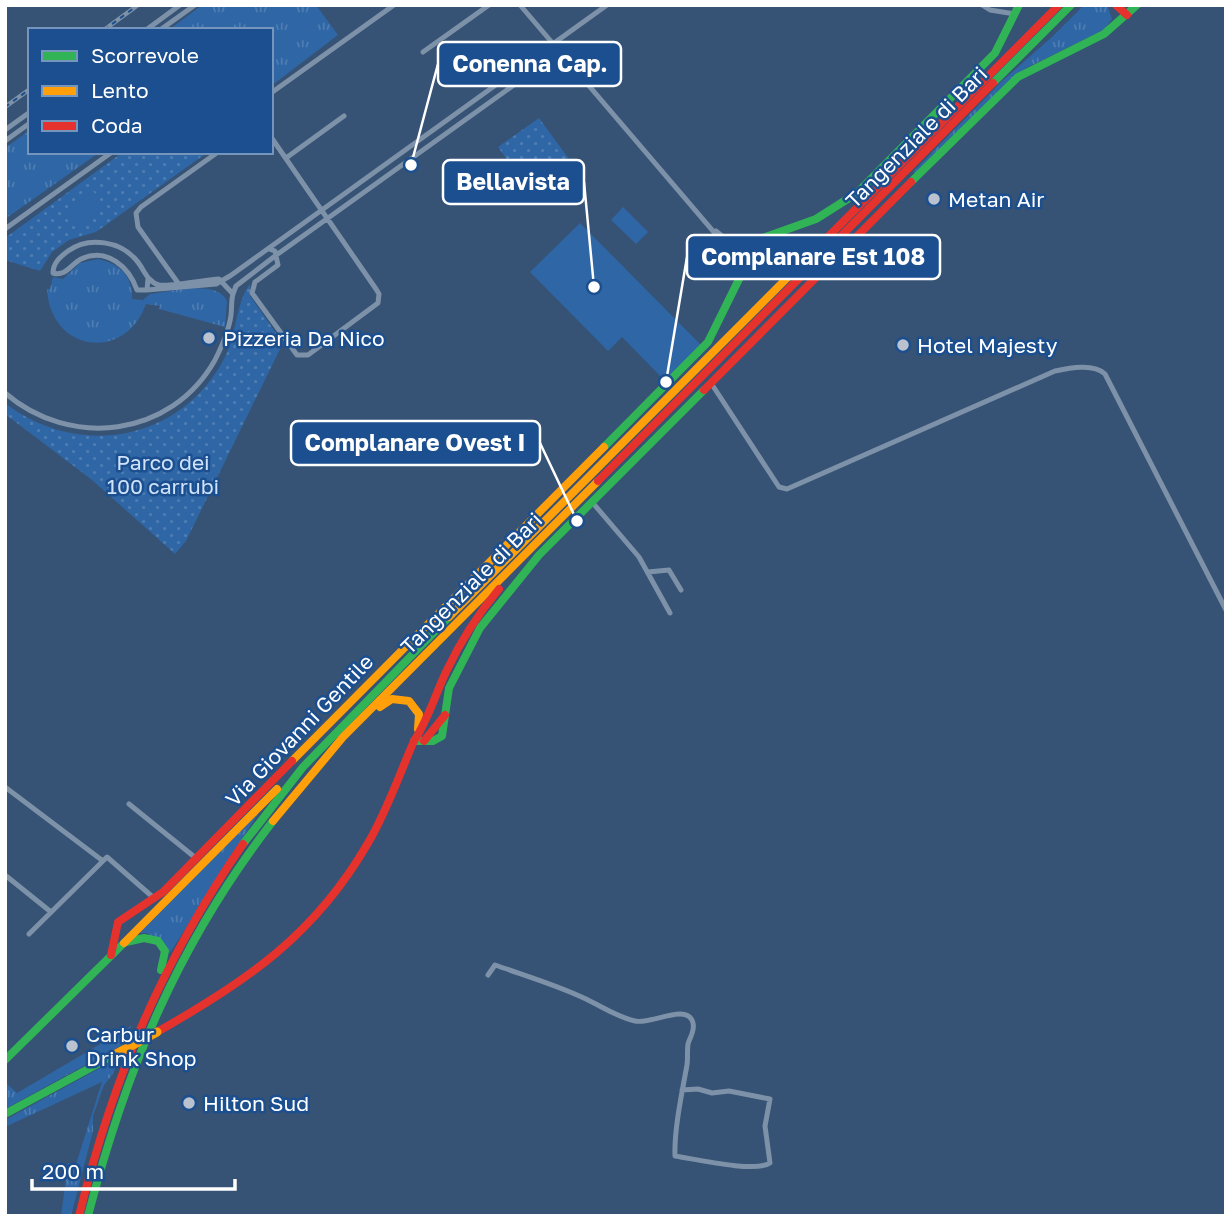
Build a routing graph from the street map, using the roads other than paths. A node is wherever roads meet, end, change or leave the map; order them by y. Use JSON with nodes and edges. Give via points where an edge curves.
{"nodes":[{"id":1,"x":180,"y":5,"type":"edge"},
{"id":2,"x":195,"y":5,"type":"edge"},
{"id":3,"x":394,"y":5,"type":"edge"},
{"id":4,"x":489,"y":5,"type":"edge"},
{"id":5,"x":520,"y":5,"type":"edge"},
{"id":6,"x":607,"y":5,"type":"edge"},
{"id":7,"x":982,"y":5,"type":"edge"},
{"id":8,"x":1050,"y":5,"type":"edge"},
{"id":9,"x":1059,"y":5,"type":"edge"},
{"id":10,"x":1071,"y":5,"type":"edge"},
{"id":11,"x":1080,"y":5,"type":"edge"},
{"id":12,"x":1116,"y":5,"type":"edge"},
{"id":13,"x":1137,"y":5,"type":"edge"},
{"id":14,"x":1017,"y":10,"type":"edge"},
{"id":15,"x":1126,"y":15,"type":"junction"},
{"id":16,"x":149,"y":28,"type":"edge"},
{"id":17,"x":163,"y":28,"type":"edge"},
{"id":18,"x":553,"y":45,"type":"junction"},
{"id":19,"x":1022,"y":49,"type":"junction"},
{"id":20,"x":423,"y":52,"type":"dead end"},
{"id":21,"x":560,"y":52,"type":"junction"},
{"id":22,"x":273,"y":92,"type":"edge"},
{"id":23,"x":28,"y":114,"type":"edge"},
{"id":24,"x":344,"y":116,"type":"dead end"},
{"id":25,"x":28,"y":124,"type":"edge"},
{"id":26,"x":443,"y":124,"type":"junction"},
{"id":27,"x":5,"y":130,"type":"edge"},
{"id":28,"x":432,"y":131,"type":"junction"},
{"id":29,"x":448,"y":132,"type":"junction"},
{"id":30,"x":439,"y":138,"type":"junction"},
{"id":31,"x":273,"y":140,"type":"edge"},
{"id":32,"x":5,"y":141,"type":"edge"},
{"id":33,"x":109,"y":154,"type":"edge"},
{"id":34,"x":215,"y":154,"type":"edge"},
{"id":35,"x":286,"y":158,"type":"junction"},
{"id":36,"x":323,"y":210,"type":"junction"},
{"id":37,"x":326,"y":219,"type":"junction"},
{"id":38,"x":5,"y":229,"type":"edge"},
{"id":39,"x":713,"y":229,"type":"junction"},
{"id":40,"x":789,"y":231,"type":"junction"},
{"id":41,"x":283,"y":238,"type":"junction"},
{"id":42,"x":290,"y":245,"type":"junction"},
{"id":43,"x":746,"y":245,"type":"junction"},
{"id":44,"x":269,"y":248,"type":"junction"},
{"id":45,"x":275,"y":256,"type":"junction"},
{"id":46,"x":737,"y":259,"type":"junction"},
{"id":47,"x":755,"y":259,"type":"junction"},
{"id":48,"x":746,"y":265,"type":"junction"},
{"id":49,"x":148,"y":279,"type":"junction"},
{"id":50,"x":222,"y":281,"type":"junction"},
{"id":51,"x":178,"y":283,"type":"junction"},
{"id":52,"x":147,"y":290,"type":"junction"},
{"id":53,"x":233,"y":294,"type":"junction"},
{"id":54,"x":711,"y":383,"type":"junction"},
{"id":55,"x":5,"y":393,"type":"edge"},
{"id":56,"x":592,"y":502,"type":"junction"},
{"id":57,"x":519,"y":560,"type":"junction"},
{"id":58,"x":648,"y":572,"type":"junction"},
{"id":59,"x":681,"y":590,"type":"dead end"},
{"id":60,"x":1226,"y":610,"type":"edge"},
{"id":61,"x":670,"y":613,"type":"dead end"},
{"id":62,"x":343,"y":737,"type":"junction"},
{"id":63,"x":414,"y":741,"type":"junction"},
{"id":64,"x":314,"y":754,"type":"junction"},
{"id":65,"x":5,"y":787,"type":"edge"},
{"id":66,"x":129,"y":804,"type":"dead end"},
{"id":67,"x":197,"y":859,"type":"junction"},
{"id":68,"x":103,"y":861,"type":"junction"},
{"id":69,"x":5,"y":875,"type":"edge"},
{"id":70,"x":155,"y":899,"type":"junction"},
{"id":71,"x":51,"y":912,"type":"junction"},
{"id":72,"x":116,"y":928,"type":"junction"},
{"id":73,"x":29,"y":934,"type":"dead end"},
{"id":74,"x":124,"y":943,"type":"junction"},
{"id":75,"x":111,"y":955,"type":"junction"},
{"id":76,"x":488,"y":975,"type":"dead end"},
{"id":77,"x":141,"y":1026,"type":"junction"},
{"id":78,"x":5,"y":1060,"type":"edge"},
{"id":79,"x":682,"y":1090,"type":"junction"},
{"id":80,"x":5,"y":1114,"type":"edge"},
{"id":81,"x":79,"y":1216,"type":"edge"},
{"id":82,"x":88,"y":1216,"type":"edge"}],
"edges":[{"from":1,"to":16,"type":"street"},
{"from":2,"to":17,"type":"street"},
{"from":3,"to":22,"type":"street"},
{"from":4,"to":20,"type":"street"},
{"from":5,"to":18,"type":"street"},
{"from":6,"to":18,"type":"street"},
{"from":7,"to":14,"type":"street","via":[[990,10]]},
{"from":8,"to":19,"type":"main road","via":[[1026,29]]},
{"from":9,"to":19,"type":"main road","name":"Tangenziale di Bari"},
{"from":10,"to":19,"type":"main road","name":"Tangenziale di Bari"},
{"from":11,"to":19,"type":"main road","via":[[1044,42]]},
{"from":12,"to":15,"type":"main road"},
{"from":13,"to":15,"type":"main road"},
{"from":14,"to":40,"type":"main road","via":[[995,53],[857,193]]},
{"from":15,"to":54,"type":"main road","via":[[1104,34],[1018,77]]},
{"from":18,"to":21,"type":"street"},
{"from":18,"to":26,"type":"street"},
{"from":19,"to":57,"type":"main road","name":"Tangenziale di Bari"},
{"from":19,"to":64,"type":"main road","name":"Tangenziale di Bari"},
{"from":21,"to":29,"type":"street"},
{"from":21,"to":39,"type":"street"},
{"from":23,"to":27,"type":"street"},
{"from":24,"to":35,"type":"street"},
{"from":25,"to":32,"type":"street"},
{"from":26,"to":28,"type":"street"},
{"from":26,"to":29,"type":"street"},
{"from":28,"to":30,"type":"street"},
{"from":28,"to":36,"type":"street"},
{"from":29,"to":30,"type":"street"},
{"from":30,"to":37,"type":"street"},
{"from":31,"to":35,"type":"street"},
{"from":33,"to":38,"type":"street"},
{"from":34,"to":51,"type":"street","via":[[136,213],[138,226]]},
{"from":35,"to":36,"type":"street"},
{"from":36,"to":37,"type":"street"},
{"from":36,"to":41,"type":"street"},
{"from":37,"to":42,"type":"street"},
{"from":37,"to":45,"type":"street","via":[[379,299],[307,355],[293,352],[252,293],[255,282],[278,265]]},
{"from":39,"to":43,"type":"street","via":[[728,241]]},
{"from":39,"to":46,"type":"street"},
{"from":40,"to":43,"type":"main road"},
{"from":40,"to":47,"type":"main road"},
{"from":41,"to":42,"type":"street"},
{"from":41,"to":44,"type":"street"},
{"from":42,"to":45,"type":"street"},
{"from":43,"to":46,"type":"main road","via":[[738,249]]},
{"from":43,"to":47,"type":"main road","via":[[756,252]]},
{"from":44,"to":45,"type":"street"},
{"from":44,"to":50,"type":"street"},
{"from":45,"to":53,"type":"street","via":[[236,286]]},
{"from":46,"to":48,"type":"main road"},
{"from":47,"to":48,"type":"main road"},
{"from":48,"to":67,"type":"main road","name":"Via Giovanni Gentile","via":[[709,342]]},
{"from":49,"to":51,"type":"street","via":[[160,285]]},
{"from":49,"to":52,"type":"street"},
{"from":49,"to":52,"type":"street","via":[[129,252],[101,242],[73,248],[53,267],[58,275],[78,260],[106,257],[123,265],[137,290]]},
{"from":50,"to":51,"type":"street"},
{"from":50,"to":52,"type":"street"},
{"from":50,"to":53,"type":"street"},
{"from":53,"to":55,"type":"street","via":[[228,328],[207,373],[177,402],[148,419],[97,429],[66,425],[30,411]]},
{"from":54,"to":56,"type":"main road"},
{"from":54,"to":60,"type":"street","via":[[779,487],[787,489],[1055,372],[1101,370]]},
{"from":56,"to":58,"type":"street"},
{"from":56,"to":63,"type":"main road","via":[[539,555],[480,628],[449,688],[442,736]]},
{"from":57,"to":62,"type":"main road","name":"Tangenziale di Bari"},
{"from":57,"to":63,"type":"main road","via":[[461,644]]},
{"from":58,"to":59,"type":"street","via":[[669,569]]},
{"from":58,"to":61,"type":"street"},
{"from":62,"to":63,"type":"main road","via":[[355,732],[388,700],[401,699],[419,714]]},
{"from":62,"to":82,"type":"main road","name":"Tangenziale di Bari","via":[[269,823],[212,906],[170,984],[120,1103]]},
{"from":63,"to":80,"type":"main road","bridge":true,"via":[[369,841],[338,890],[291,943],[244,981]]},
{"from":64,"to":74,"type":"main road"},
{"from":64,"to":77,"type":"main road","name":"Tangenziale di Bari","via":[[230,863],[181,944]]},
{"from":65,"to":68,"type":"street"},
{"from":66,"to":67,"type":"street"},
{"from":67,"to":70,"type":"main road","name":"Via Giovanni Gentile"},
{"from":68,"to":70,"type":"street","via":[[107,857]]},
{"from":68,"to":71,"type":"street"},
{"from":69,"to":71,"type":"street"},
{"from":70,"to":72,"type":"main road","name":"Via Giovanni Gentile","via":[[124,917]]},
{"from":71,"to":73,"type":"street"},
{"from":72,"to":74,"type":"main road"},
{"from":72,"to":75,"type":"main road"},
{"from":74,"to":75,"type":"main road"},
{"from":74,"to":77,"type":"main road","via":[[148,936],[165,949],[165,962]]},
{"from":75,"to":78,"type":"main road"},
{"from":76,"to":79,"type":"street","via":[[495,965],[634,1021],[649,1022],[681,1013],[689,1016],[694,1030],[688,1042]]},
{"from":77,"to":81,"type":"main road","name":"Tangenziale di Bari","via":[[111,1102]]},
{"from":79,"to":79,"type":"street","via":[[676,1156],[743,1165],[770,1163],[765,1126],[770,1099],[729,1091]]}]}
